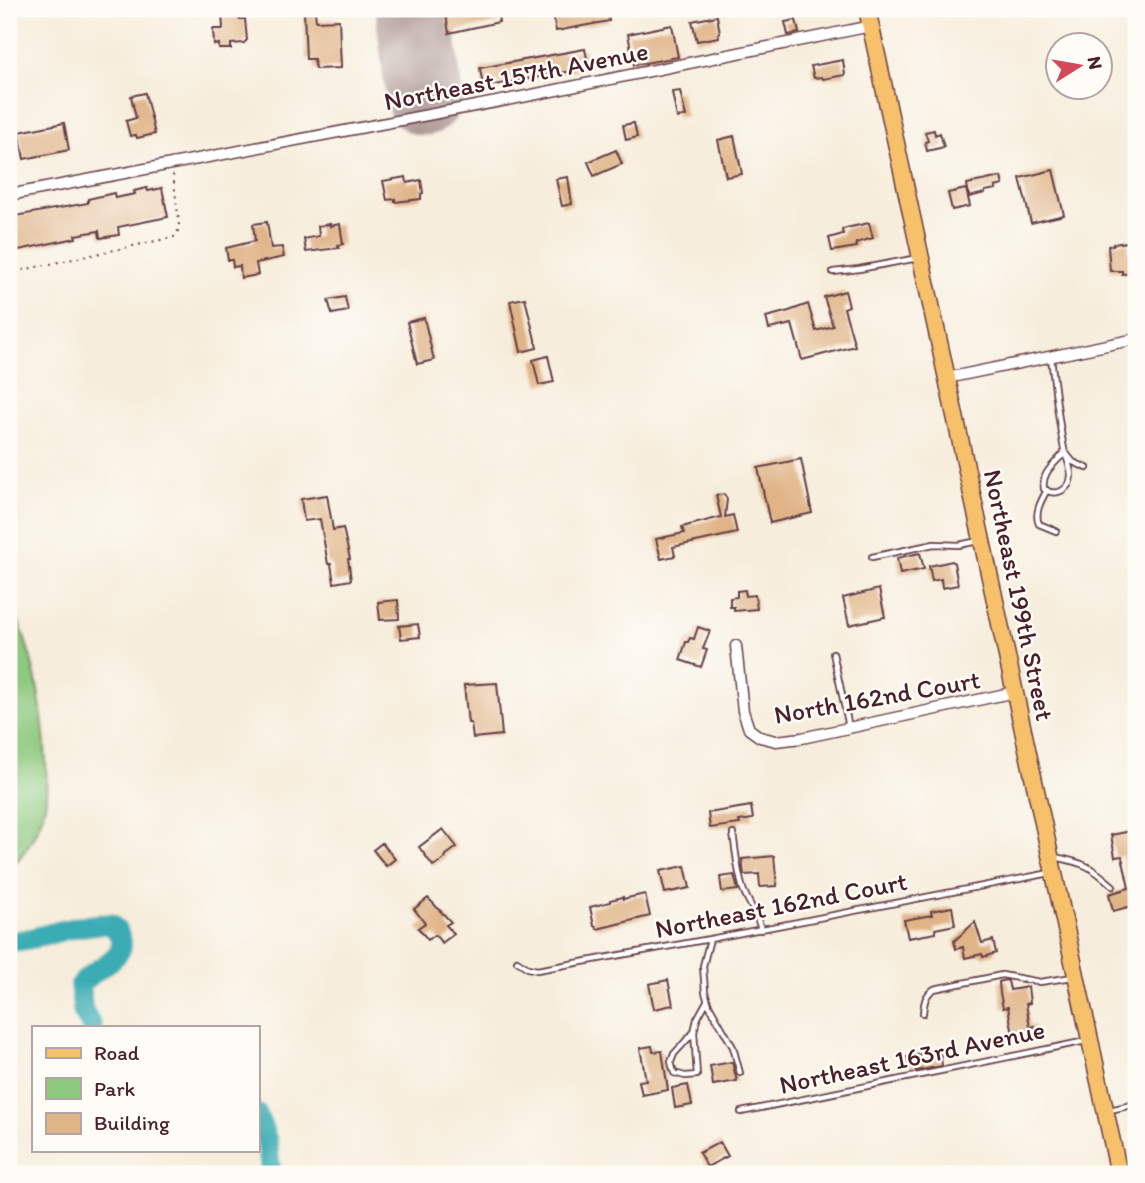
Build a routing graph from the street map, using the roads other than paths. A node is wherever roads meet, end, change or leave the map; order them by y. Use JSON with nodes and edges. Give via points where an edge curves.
{"nodes":[{"id":1,"x":867,"y":9,"type":"edge"},
{"id":2,"x":871,"y":26,"type":"junction"},
{"id":3,"x":9,"y":195,"type":"edge"},
{"id":4,"x":921,"y":257,"type":"junction"},
{"id":5,"x":833,"y":272,"type":"dead end"},
{"id":6,"x":1136,"y":340,"type":"edge"},
{"id":7,"x":1051,"y":357,"type":"junction"},
{"id":8,"x":947,"y":378,"type":"junction"},
{"id":9,"x":1065,"y":452,"type":"junction"},
{"id":10,"x":1087,"y":468,"type":"dead end"},
{"id":11,"x":1046,"y":490,"type":"junction"},
{"id":12,"x":1056,"y":531,"type":"dead end"},
{"id":13,"x":982,"y":541,"type":"junction"},
{"id":14,"x":872,"y":557,"type":"dead end"},
{"id":15,"x":736,"y":646,"type":"dead end"},
{"id":16,"x":833,"y":653,"type":"dead end"},
{"id":17,"x":1015,"y":692,"type":"junction"},
{"id":18,"x":849,"y":728,"type":"junction"},
{"id":19,"x":733,"y":834,"type":"dead end"},
{"id":20,"x":1051,"y":856,"type":"junction"},
{"id":21,"x":1054,"y":873,"type":"junction"},
{"id":22,"x":1113,"y":886,"type":"dead end"},
{"id":23,"x":761,"y":930,"type":"junction"},
{"id":24,"x":710,"y":939,"type":"junction"},
{"id":25,"x":517,"y":961,"type":"dead end"},
{"id":26,"x":1077,"y":977,"type":"junction"},
{"id":27,"x":708,"y":1000,"type":"junction"},
{"id":28,"x":923,"y":1013,"type":"dead end"},
{"id":29,"x":694,"y":1032,"type":"junction"},
{"id":30,"x":1091,"y":1040,"type":"junction"},
{"id":31,"x":740,"y":1073,"type":"dead end"},
{"id":32,"x":1136,"y":1104,"type":"edge"},
{"id":33,"x":1106,"y":1111,"type":"junction"},
{"id":34,"x":741,"y":1112,"type":"dead end"},
{"id":35,"x":1136,"y":1166,"type":"edge"},
{"id":36,"x":1119,"y":1172,"type":"edge"}],
"edges":[{"from":1,"to":2,"type":"main road","name":"Northeast 199th Street"},
{"from":2,"to":3,"type":"street","name":"Northeast 157th Avenue"},
{"from":2,"to":4,"type":"main road","name":"Northeast 199th Street"},
{"from":4,"to":5,"type":"lane"},
{"from":4,"to":8,"type":"main road","name":"Northeast 199th Street"},
{"from":6,"to":7,"type":"street"},
{"from":7,"to":8,"type":"street"},
{"from":7,"to":9,"type":"lane"},
{"from":8,"to":13,"type":"main road","name":"Northeast 199th Street"},
{"from":9,"to":10,"type":"lane"},
{"from":9,"to":11,"type":"lane","via":[[1044,475]]},
{"from":9,"to":11,"type":"lane","via":[[1071,473],[1067,487],[1055,493]]},
{"from":11,"to":12,"type":"lane","via":[[1036,519]]},
{"from":13,"to":14,"type":"lane","via":[[934,544]]},
{"from":13,"to":17,"type":"main road","name":"Northeast 199th Street"},
{"from":15,"to":18,"type":"street","name":"North 162nd Court","via":[[743,711],[749,729],[760,737],[776,741]]},
{"from":16,"to":18,"type":"lane"},
{"from":17,"to":18,"type":"street","name":"North 162nd Court"},
{"from":17,"to":20,"type":"main road","name":"Northeast 199th Street"},
{"from":19,"to":23,"type":"lane","via":[[739,877]]},
{"from":20,"to":21,"type":"main road","name":"Northeast 199th Street"},
{"from":20,"to":22,"type":"lane","via":[[1090,867]]},
{"from":21,"to":23,"type":"lane","name":"Northeast 162nd Court"},
{"from":21,"to":26,"type":"main road","name":"Northeast 199th Street"},
{"from":23,"to":24,"type":"lane","name":"Northeast 162nd Court"},
{"from":24,"to":25,"type":"lane","name":"Northeast 162nd Court","via":[[537,970]]},
{"from":24,"to":27,"type":"lane","via":[[704,966]]},
{"from":26,"to":28,"type":"lane","via":[[1041,982],[1002,975],[933,989],[924,1001]]},
{"from":26,"to":30,"type":"main road","name":"Northeast 199th Street"},
{"from":27,"to":29,"type":"lane"},
{"from":27,"to":31,"type":"lane","via":[[733,1047]]},
{"from":29,"to":29,"type":"lane","via":[[674,1054],[674,1073],[696,1074]]},
{"from":30,"to":33,"type":"main road","name":"Northeast 199th Street"},
{"from":30,"to":34,"type":"lane","name":"Northeast 163rd Avenue"},
{"from":32,"to":33,"type":"lane"},
{"from":33,"to":36,"type":"main road","name":"Northeast 199th Street"},
{"from":35,"to":36,"type":"lane"}]}
